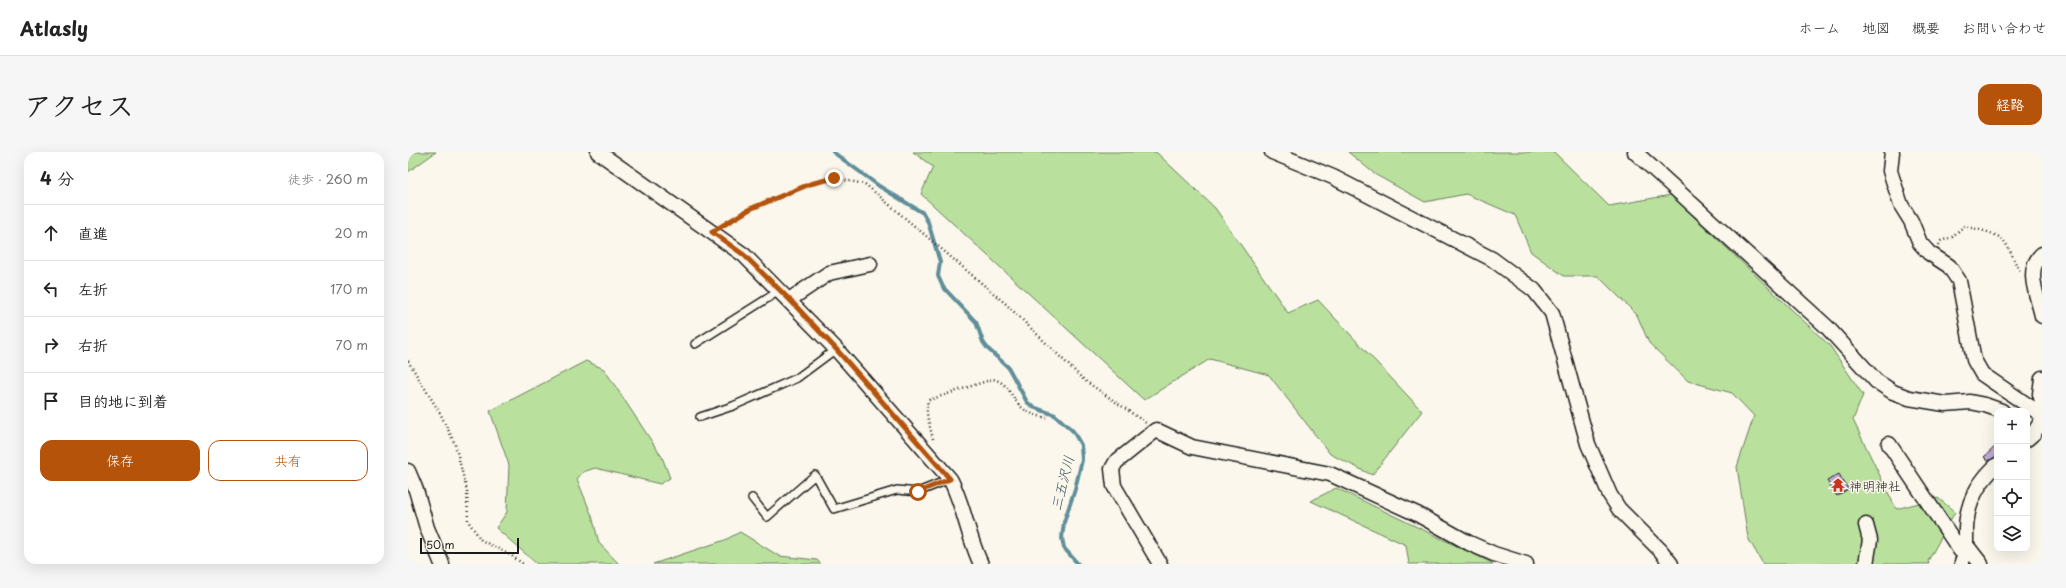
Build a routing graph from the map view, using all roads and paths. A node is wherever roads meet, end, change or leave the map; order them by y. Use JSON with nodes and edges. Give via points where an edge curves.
{"nodes":[{"id":1,"x":598,"y":152,"type":"edge"},
{"id":2,"x":1272,"y":152,"type":"edge"},
{"id":3,"x":1635,"y":152,"type":"edge"},
{"id":4,"x":1892,"y":152,"type":"edge"},
{"id":5,"x":712,"y":232,"type":"junction"},
{"id":6,"x":1926,"y":250,"type":"junction"},
{"id":7,"x":2042,"y":254,"type":"edge"},
{"id":8,"x":870,"y":264,"type":"dead end"},
{"id":9,"x":2034,"y":285,"type":"junction"},
{"id":10,"x":784,"y":296,"type":"junction"},
{"id":11,"x":2042,"y":316,"type":"edge"},
{"id":12,"x":695,"y":344,"type":"dead end"},
{"id":13,"x":836,"y":349,"type":"junction"},
{"id":14,"x":408,"y":361,"type":"edge"},
{"id":15,"x":2042,"y":378,"type":"edge"},
{"id":16,"x":2042,"y":401,"type":"edge"},
{"id":17,"x":1995,"y":408,"type":"edge"},
{"id":18,"x":2042,"y":415,"type":"edge"},
{"id":19,"x":700,"y":417,"type":"dead end"},
{"id":20,"x":1048,"y":418,"type":"dead end"},
{"id":21,"x":2042,"y":420,"type":"edge"},
{"id":22,"x":1156,"y":430,"type":"junction"},
{"id":23,"x":2033,"y":435,"type":"edge"},
{"id":24,"x":1890,"y":444,"type":"dead end"},
{"id":25,"x":934,"y":460,"type":"junction"},
{"id":26,"x":1994,"y":468,"type":"edge"},
{"id":27,"x":408,"y":471,"type":"edge"},
{"id":28,"x":950,"y":479,"type":"junction"},
{"id":29,"x":752,"y":498,"type":"dead end"},
{"id":30,"x":1866,"y":525,"type":"dead end"},
{"id":31,"x":1965,"y":555,"type":"edge"},
{"id":32,"x":442,"y":564,"type":"edge"},
{"id":33,"x":523,"y":564,"type":"edge"},
{"id":34,"x":981,"y":564,"type":"edge"},
{"id":35,"x":1160,"y":564,"type":"edge"},
{"id":36,"x":1526,"y":564,"type":"edge"},
{"id":37,"x":1671,"y":564,"type":"edge"},
{"id":38,"x":1866,"y":564,"type":"edge"},
{"id":39,"x":1981,"y":564,"type":"edge"}],
"edges":[{"from":1,"to":5,"type":"street"},
{"from":2,"to":37,"type":"street","via":[[1333,177],[1492,259],[1534,290],[1552,313],[1588,444],[1610,495],[1619,509],[1661,550]]},
{"from":3,"to":17,"type":"street","via":[[1827,327],[1876,381],[1909,398],[1927,402],[1970,402]]},
{"from":4,"to":6,"type":"street","via":[[1890,171],[1901,205]]},
{"from":5,"to":10,"type":"street","via":[[744,255]]},
{"from":5,"to":22,"type":"path","via":[[750,209],[810,184],[834,178],[865,184],[1006,304],[1084,380]]},
{"from":6,"to":9,"type":"path","via":[[1952,237],[1964,226],[1994,235],[2002,239],[2022,274]]},
{"from":6,"to":18,"type":"street","via":[[1949,266],[1959,281],[1974,360],[1982,374]]},
{"from":7,"to":9,"type":"street","via":[[2033,269]]},
{"from":8,"to":10,"type":"street","via":[[829,273]]},
{"from":9,"to":11,"type":"street"},
{"from":10,"to":12,"type":"lane"},
{"from":10,"to":13,"type":"street"},
{"from":13,"to":19,"type":"lane","via":[[797,378],[733,406]]},
{"from":13,"to":25,"type":"street"},
{"from":14,"to":33,"type":"path","via":[[440,413],[455,444],[467,491],[468,521],[481,540]]},
{"from":15,"to":16,"type":"street"},
{"from":20,"to":25,"type":"path","via":[[1026,410],[1008,387],[993,380],[929,400],[926,404],[936,454]]},
{"from":21,"to":23,"type":"street"},
{"from":22,"to":35,"type":"street","via":[[1112,468],[1114,486]]},
{"from":22,"to":36,"type":"street","via":[[1192,448],[1330,474],[1417,514],[1469,544]]},
{"from":24,"to":31,"type":"street","via":[[1955,544]]},
{"from":25,"to":28,"type":"street"},
{"from":26,"to":31,"type":"street","via":[[1978,485],[1972,497],[1968,510]]},
{"from":27,"to":32,"type":"street"},
{"from":28,"to":29,"type":"lane","via":[[918,492],[896,490],[834,509],[814,475],[767,517]]},
{"from":28,"to":34,"type":"street"},
{"from":30,"to":38,"type":"street","via":[[1870,540]]},
{"from":31,"to":39,"type":"street"}]}
